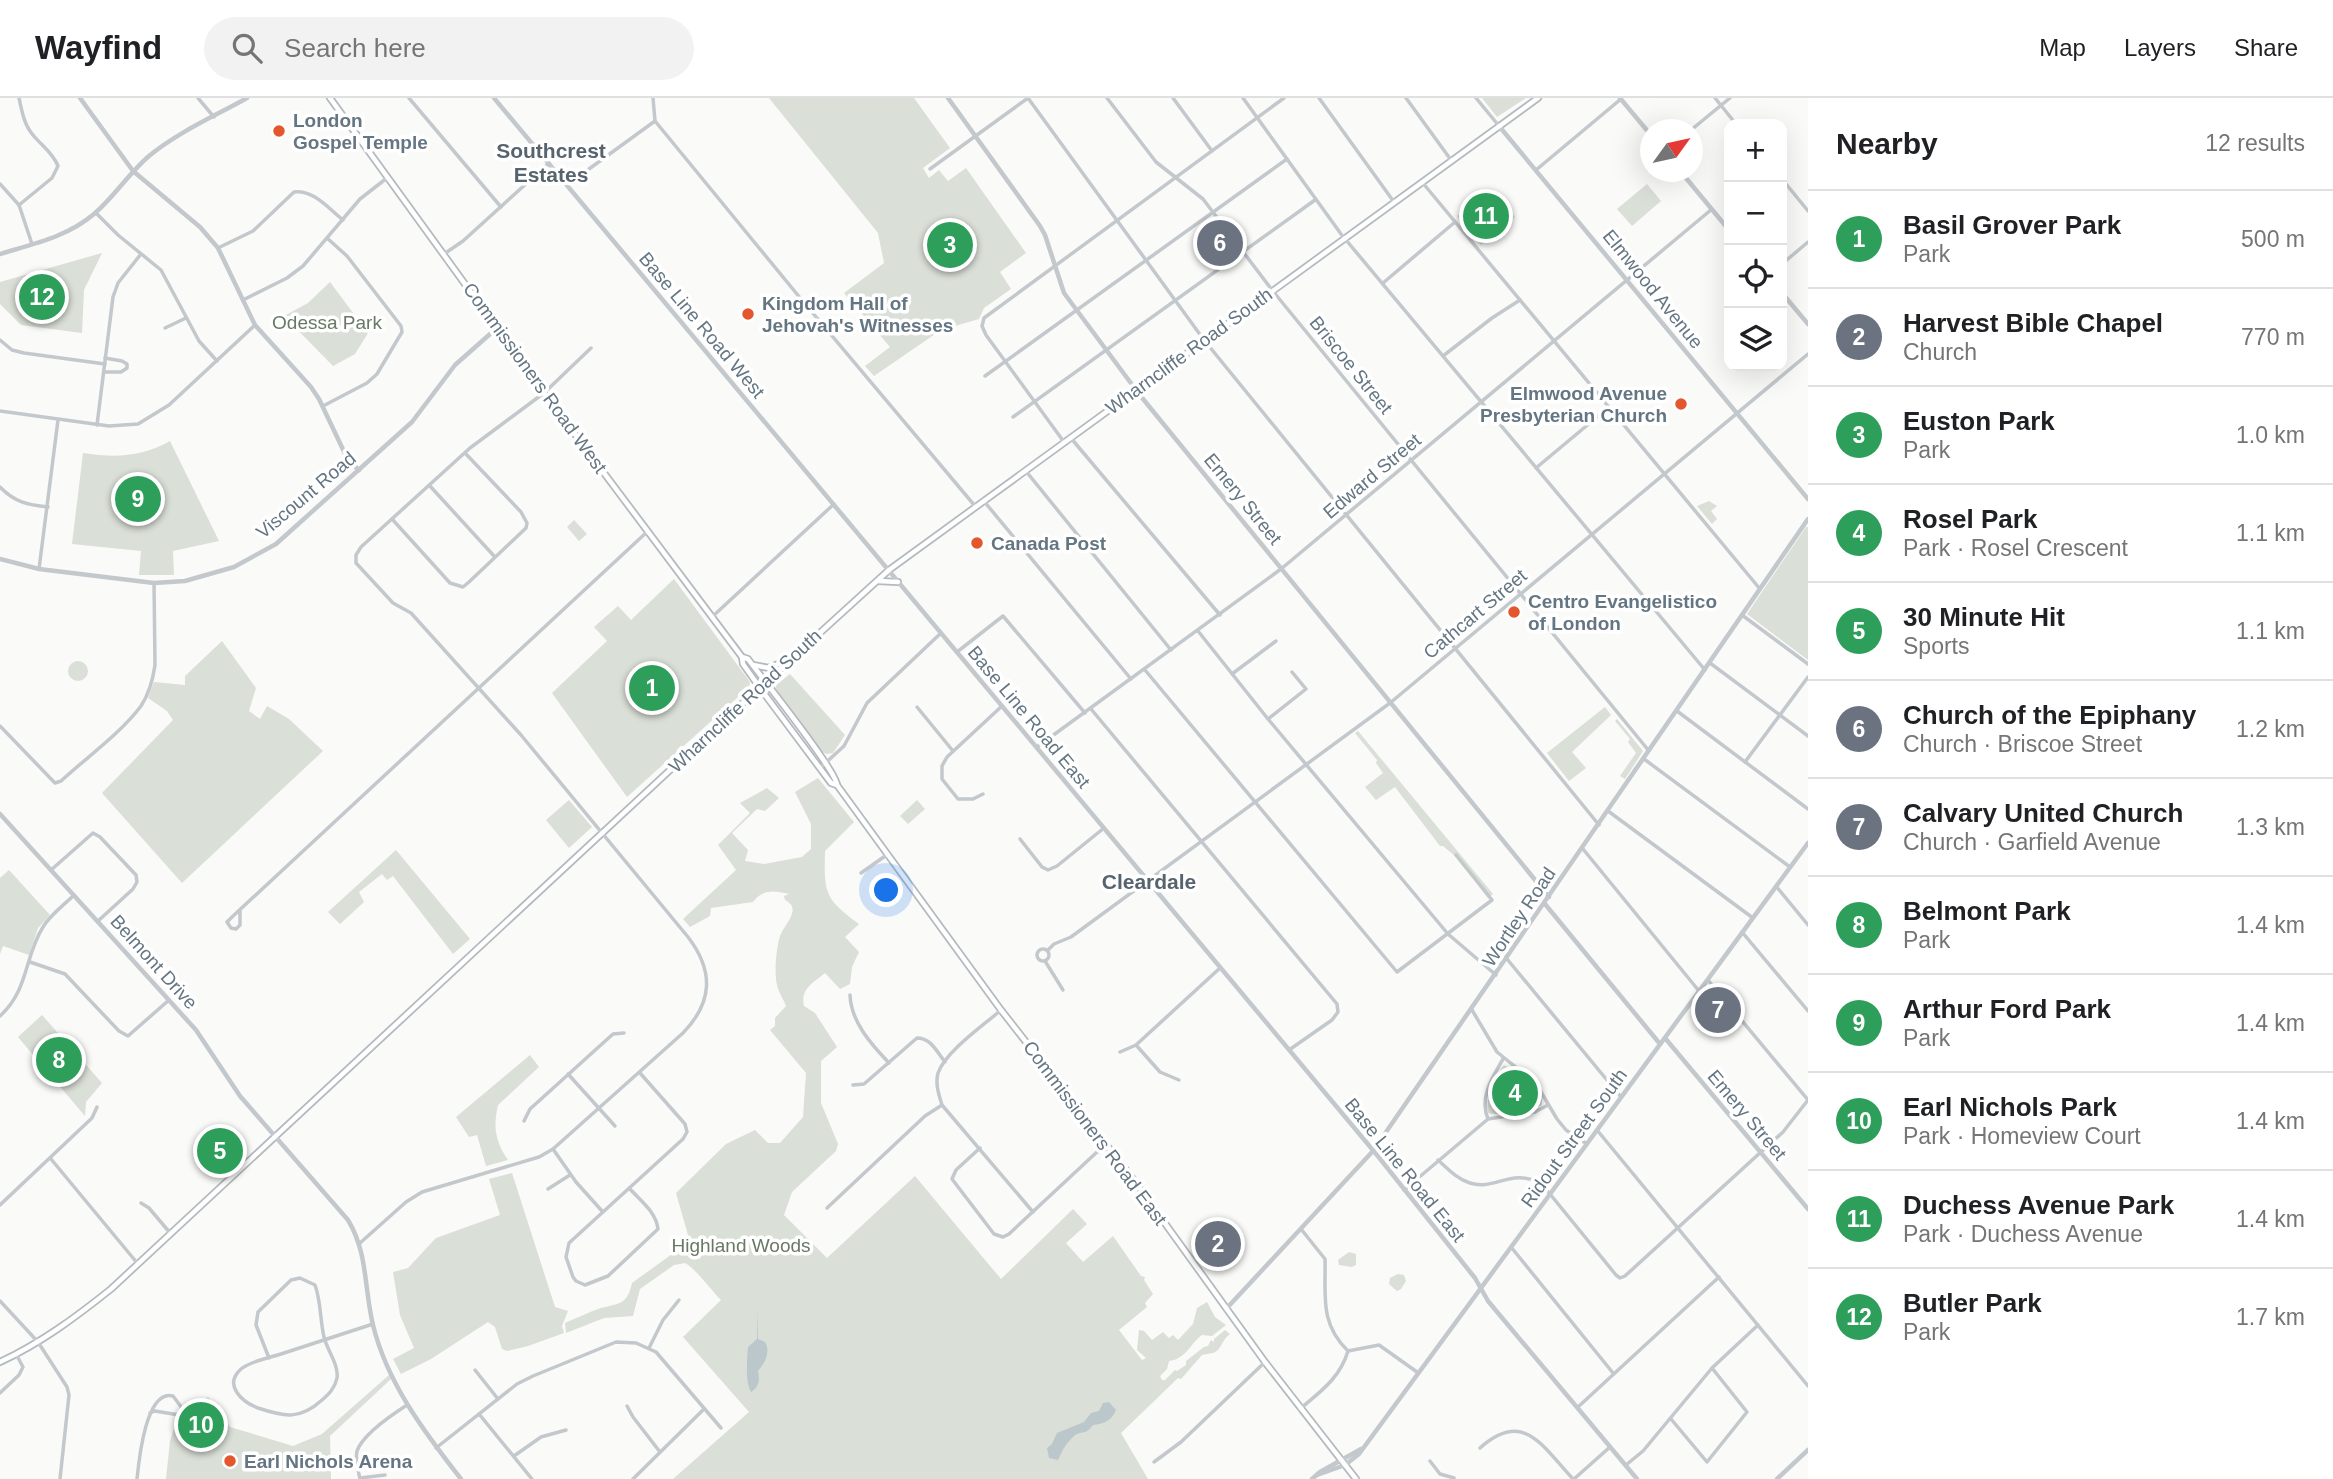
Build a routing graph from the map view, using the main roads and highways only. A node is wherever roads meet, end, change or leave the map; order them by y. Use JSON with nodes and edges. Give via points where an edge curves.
{"nodes":[{"id":1,"x":330,"y":98,"type":"edge"},
{"id":2,"x":1538,"y":98,"type":"edge"},
{"id":3,"x":877,"y":581,"type":"junction"},
{"id":4,"x":898,"y":582,"type":"road end"},
{"id":5,"x":742,"y":657,"type":"junction"},
{"id":6,"x":791,"y":659,"type":"junction"},
{"id":7,"x":752,"y":665,"type":"junction"},
{"id":8,"x":765,"y":682,"type":"junction"},
{"id":9,"x":760,"y":688,"type":"junction"},
{"id":10,"x":837,"y":785,"type":"junction"},
{"id":11,"x":0,"y":1362,"type":"edge"},
{"id":12,"x":1356,"y":1479,"type":"edge"}],
"edges":[{"from":1,"to":5,"type":"main road","name":"Commissioners Road West"},
{"from":2,"to":3,"type":"main road","name":"Wharncliffe Road South"},
{"from":3,"to":4,"type":"main road"},
{"from":3,"to":6,"type":"main road","name":"Wharncliffe Road South"},
{"from":5,"to":7,"type":"main road","name":"Commissioners Road West"},
{"from":5,"to":9,"type":"main road","name":"Commissioners Road West"},
{"from":6,"to":7,"type":"main road","via":[[769,668]]},
{"from":6,"to":8,"type":"main road","name":"Wharncliffe Road South"},
{"from":7,"to":8,"type":"main road","name":"Commissioners Road West"},
{"from":8,"to":9,"type":"main road","name":"Wharncliffe Road South"},
{"from":8,"to":10,"type":"main road","name":"Commissioners Road East"},
{"from":9,"to":10,"type":"main road","name":"Commissioners Road East"},
{"from":9,"to":11,"type":"main road","name":"Wharncliffe Road South","via":[[138,1264],[88,1307]]},
{"from":10,"to":12,"type":"main road","name":"Commissioners Road East"}]}
